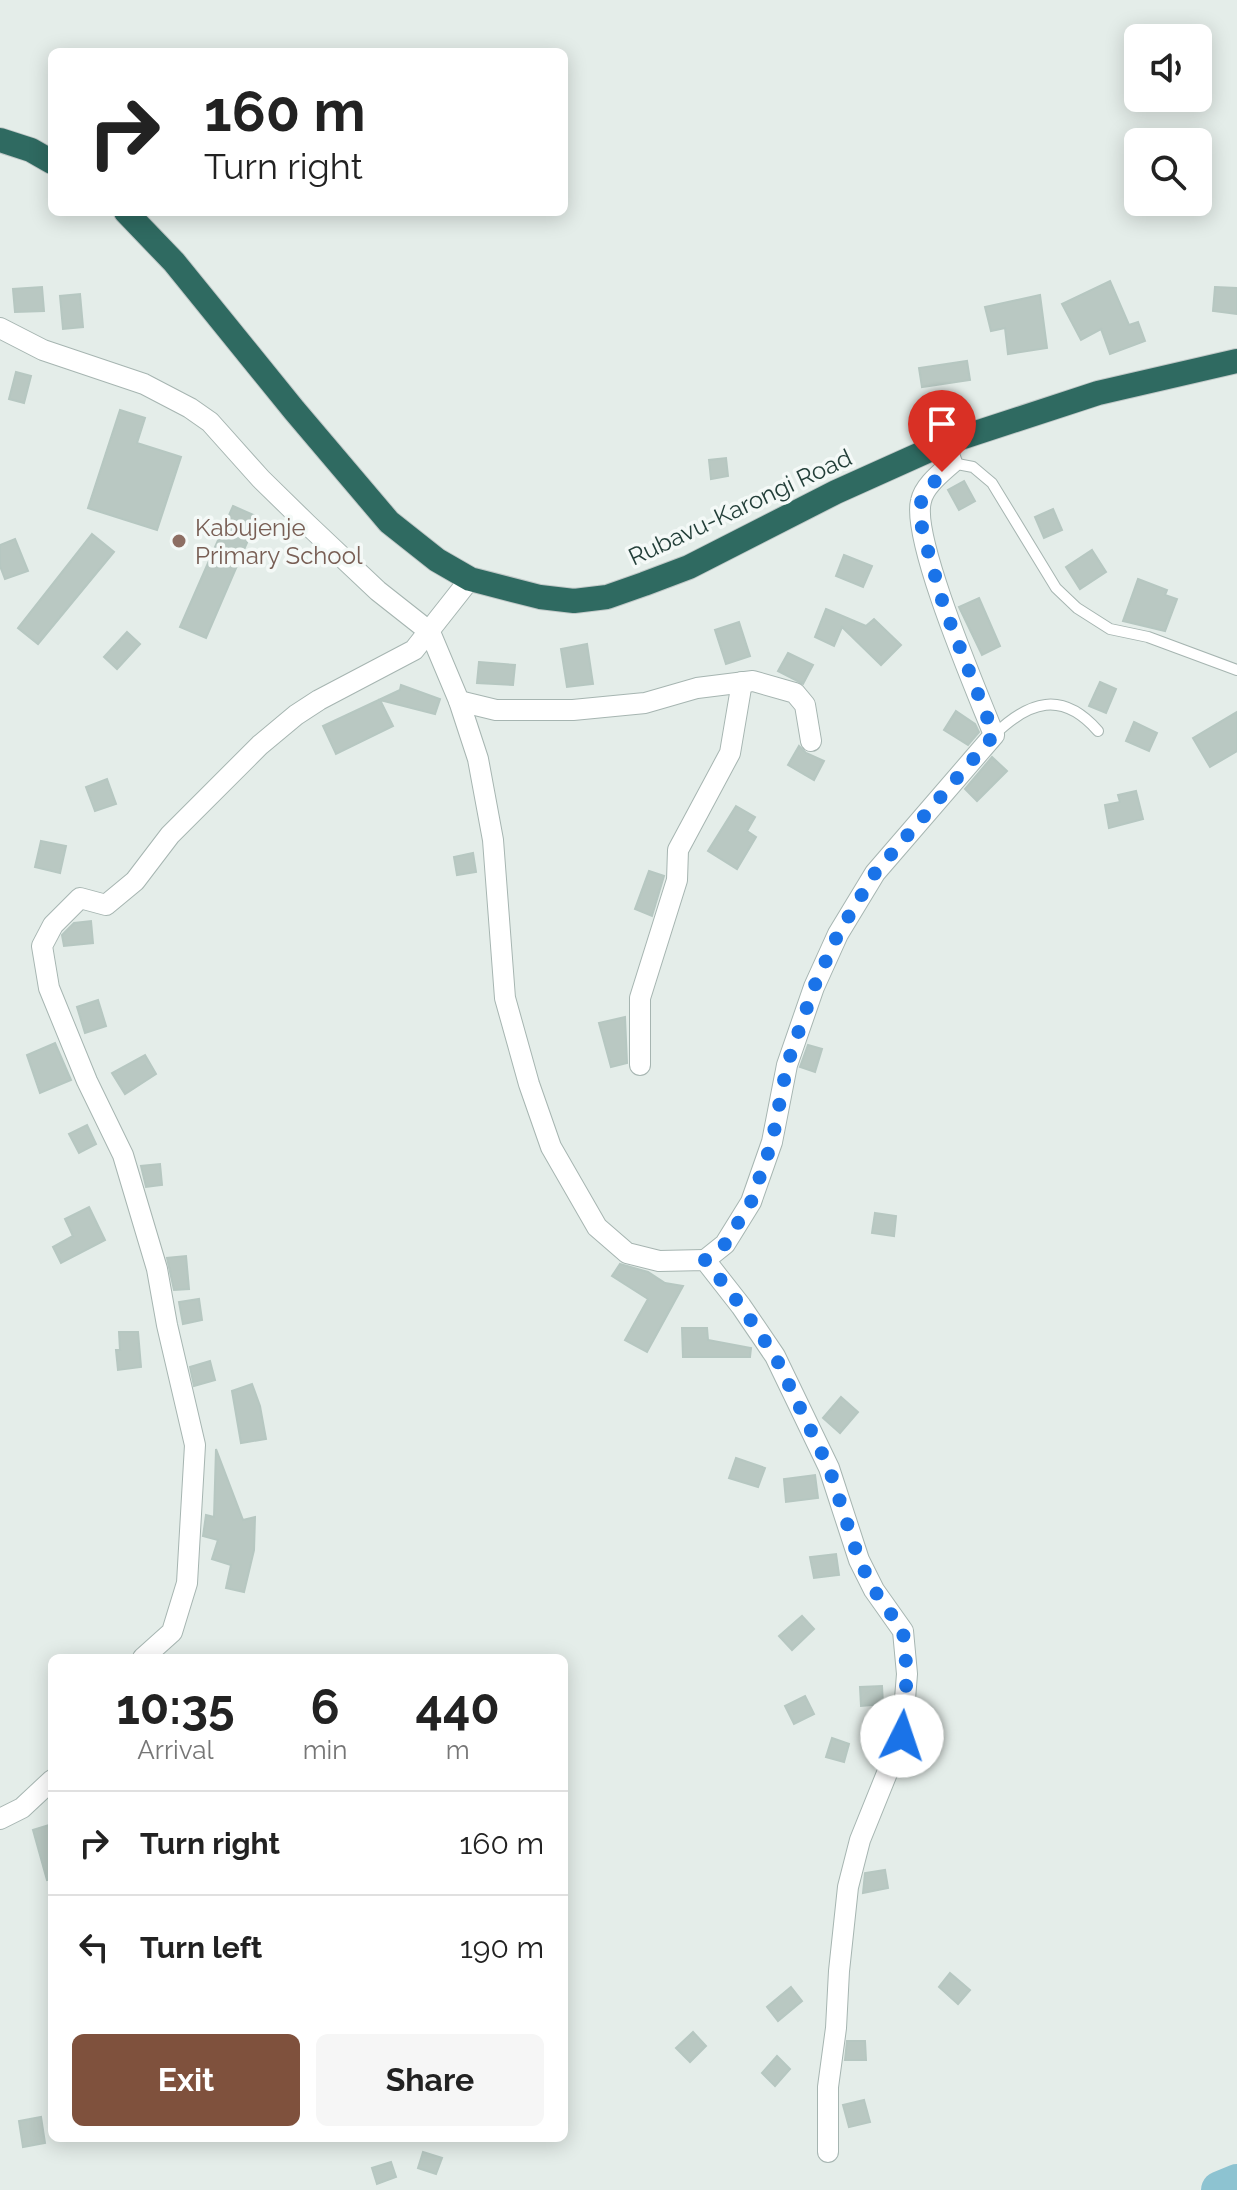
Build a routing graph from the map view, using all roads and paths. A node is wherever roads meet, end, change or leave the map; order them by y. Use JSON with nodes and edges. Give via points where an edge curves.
{"nodes":[{"id":1,"x":0,"y":140,"type":"edge"},
{"id":2,"x":48,"y":160,"type":"edge"},
{"id":3,"x":130,"y":216,"type":"edge"},
{"id":4,"x":0,"y":328,"type":"edge"},
{"id":5,"x":1237,"y":361,"type":"edge"},
{"id":6,"x":948,"y":453,"type":"junction"},
{"id":7,"x":470,"y":579,"type":"junction"},
{"id":8,"x":430,"y":632,"type":"junction"},
{"id":9,"x":1237,"y":670,"type":"edge"},
{"id":10,"x":742,"y":682,"type":"junction"},
{"id":11,"x":459,"y":701,"type":"junction"},
{"id":12,"x":1098,"y":731,"type":"dead end"},
{"id":13,"x":994,"y":735,"type":"junction"},
{"id":14,"x":811,"y":741,"type":"dead end"},
{"id":15,"x":640,"y":1065,"type":"dead end"},
{"id":16,"x":705,"y":1260,"type":"junction"},
{"id":17,"x":147,"y":1654,"type":"edge"},
{"id":18,"x":48,"y":1784,"type":"edge"},
{"id":19,"x":0,"y":1819,"type":"edge"},
{"id":20,"x":828,"y":2152,"type":"dead end"}],
"edges":[{"from":1,"to":2,"type":"highway"},
{"from":3,"to":7,"type":"highway","name":"Rubavu-Karongi Road","via":[[389,522]]},
{"from":4,"to":8,"type":"street","via":[[43,350],[144,384],[210,422],[307,524]]},
{"from":5,"to":6,"type":"highway","name":"Rubavu-Karongi Road","via":[[1098,393]]},
{"from":6,"to":7,"type":"highway","name":"Rubavu-Karongi Road","via":[[836,492],[689,567],[607,597],[540,597]]},
{"from":6,"to":9,"type":"lane","via":[[992,483],[1056,588],[1077,608],[1110,629],[1148,637]]},
{"from":6,"to":13,"type":"street","via":[[921,499],[922,530],[944,607]]},
{"from":7,"to":8,"type":"street"},
{"from":8,"to":11,"type":"street"},
{"from":8,"to":17,"type":"street","via":[[403,658],[296,715],[170,835],[135,881],[106,905],[80,898],[53,925],[42,946],[49,988],[123,1155],[157,1269],[195,1445],[187,1583],[172,1632]]},
{"from":10,"to":11,"type":"street","via":[[645,703],[573,710],[496,710]]},
{"from":10,"to":14,"type":"street","via":[[795,693],[805,705]]},
{"from":10,"to":15,"type":"street","via":[[730,753],[678,850],[677,880],[640,998]]},
{"from":11,"to":16,"type":"street","via":[[478,759],[493,840],[505,998],[551,1147],[597,1227],[627,1253],[659,1261]]},
{"from":12,"to":13,"type":"lane","via":[[1077,712],[1049,704],[1016,716]]},
{"from":13,"to":16,"type":"street","via":[[875,873],[838,934],[787,1065],[772,1142],[751,1202],[725,1244]]},
{"from":16,"to":20,"type":"street","via":[[775,1356],[829,1468],[859,1560],[903,1631],[907,1674],[902,1736],[860,1840],[848,1887],[828,2087]]},
{"from":18,"to":19,"type":"street","via":[[22,1808]]}]}
